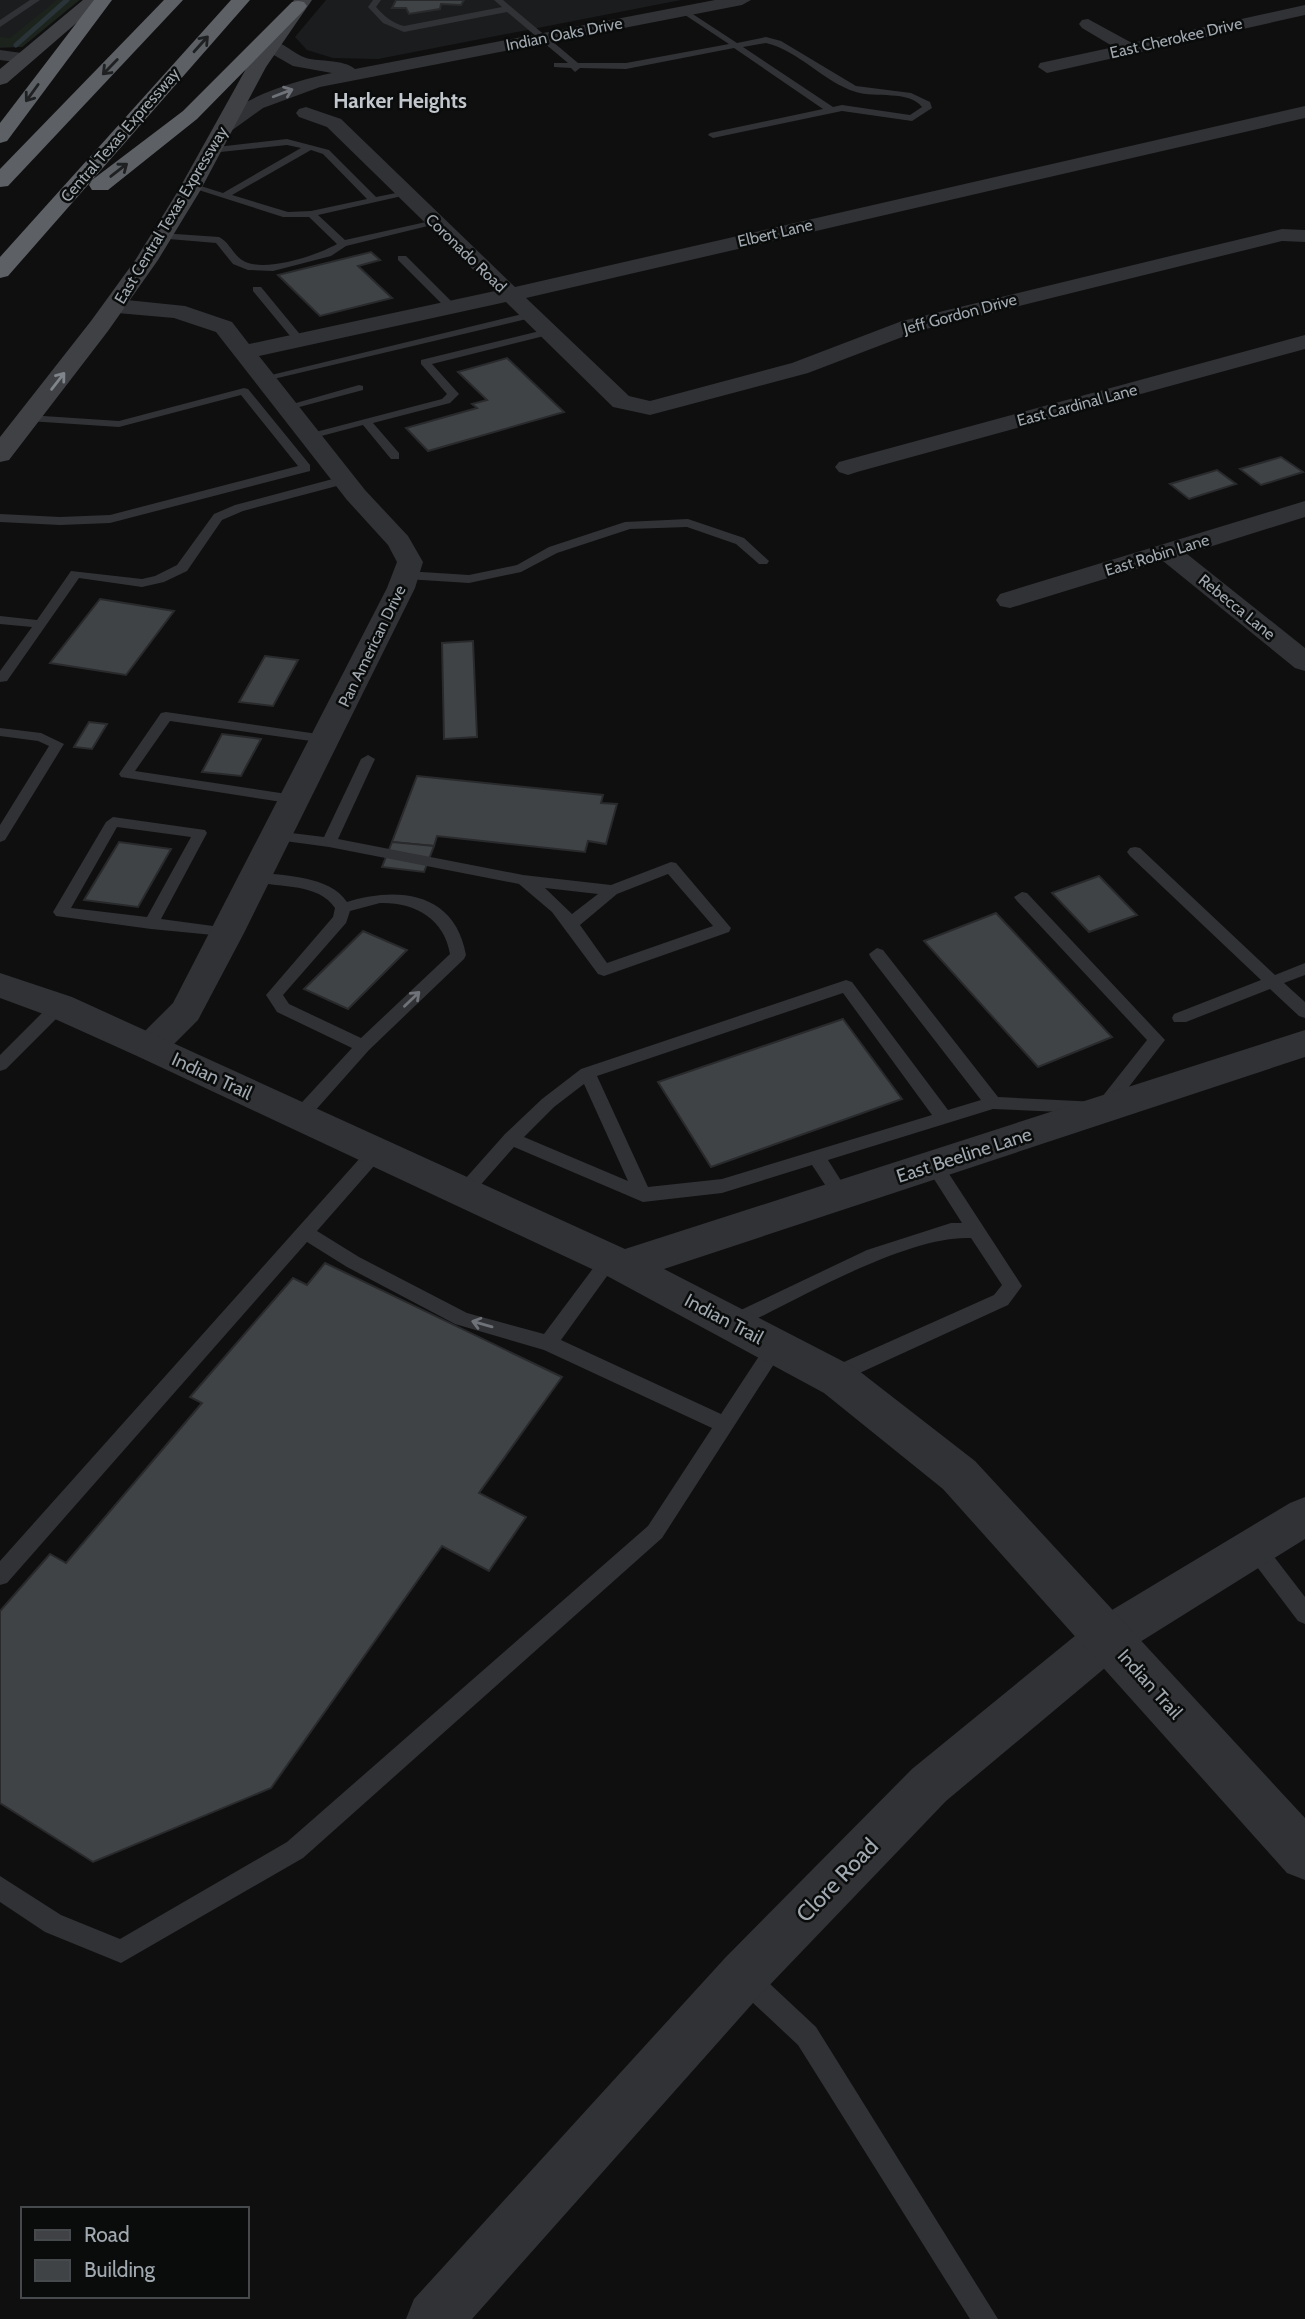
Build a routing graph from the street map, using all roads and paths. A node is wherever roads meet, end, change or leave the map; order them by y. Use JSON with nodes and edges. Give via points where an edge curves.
{"nodes":[{"id":1,"x":36,"y":0,"type":"edge"},
{"id":2,"x":94,"y":0,"type":"edge"},
{"id":3,"x":103,"y":0,"type":"edge"},
{"id":4,"x":174,"y":0,"type":"edge"},
{"id":5,"x":240,"y":0,"type":"edge"},
{"id":6,"x":377,"y":0,"type":"edge"},
{"id":7,"x":498,"y":0,"type":"edge"},
{"id":8,"x":742,"y":0,"type":"edge"},
{"id":9,"x":1276,"y":0,"type":"edge"},
{"id":10,"x":301,"y":3,"type":"edge"},
{"id":11,"x":507,"y":9,"type":"junction"},
{"id":12,"x":1301,"y":10,"type":"edge"},
{"id":13,"x":685,"y":11,"type":"junction"},
{"id":14,"x":16,"y":14,"type":"junction"},
{"id":15,"x":0,"y":16,"type":"edge"},
{"id":16,"x":0,"y":24,"type":"edge"},
{"id":17,"x":1088,"y":24,"type":"dead end"},
{"id":18,"x":542,"y":38,"type":"junction"},
{"id":19,"x":736,"y":45,"type":"junction"},
{"id":20,"x":271,"y":46,"type":"junction"},
{"id":21,"x":1130,"y":48,"type":"junction"},
{"id":22,"x":0,"y":54,"type":"edge"},
{"id":23,"x":23,"y":58,"type":"junction"},
{"id":24,"x":557,"y":65,"type":"dead end"},
{"id":25,"x":577,"y":66,"type":"junction"},
{"id":26,"x":386,"y":67,"type":"junction"},
{"id":27,"x":1047,"y":67,"type":"dead end"},
{"id":28,"x":0,"y":79,"type":"edge"},
{"id":29,"x":831,"y":110,"type":"junction"},
{"id":30,"x":1305,"y":112,"type":"edge"},
{"id":31,"x":306,"y":113,"type":"dead end"},
{"id":32,"x":224,"y":127,"type":"junction"},
{"id":33,"x":713,"y":135,"type":"dead end"},
{"id":34,"x":0,"y":137,"type":"edge"},
{"id":35,"x":310,"y":147,"type":"junction"},
{"id":36,"x":211,"y":150,"type":"junction"},
{"id":37,"x":0,"y":181,"type":"edge"},
{"id":38,"x":191,"y":186,"type":"junction"},
{"id":39,"x":407,"y":194,"type":"junction"},
{"id":40,"x":224,"y":196,"type":"junction"},
{"id":41,"x":374,"y":201,"type":"junction"},
{"id":42,"x":311,"y":214,"type":"junction"},
{"id":43,"x":435,"y":223,"type":"junction"},
{"id":44,"x":160,"y":236,"type":"junction"},
{"id":45,"x":1305,"y":236,"type":"edge"},
{"id":46,"x":26,"y":242,"type":"junction"},
{"id":47,"x":343,"y":244,"type":"junction"},
{"id":48,"x":402,"y":258,"type":"dead end"},
{"id":49,"x":0,"y":271,"type":"edge"},
{"id":50,"x":257,"y":289,"type":"dead end"},
{"id":51,"x":509,"y":295,"type":"junction"},
{"id":52,"x":117,"y":306,"type":"junction"},
{"id":53,"x":451,"y":307,"type":"junction"},
{"id":54,"x":531,"y":315,"type":"junction"},
{"id":55,"x":548,"y":332,"type":"junction"},
{"id":56,"x":299,"y":340,"type":"junction"},
{"id":57,"x":1305,"y":342,"type":"edge"},
{"id":58,"x":245,"y":352,"type":"junction"},
{"id":59,"x":265,"y":378,"type":"junction"},
{"id":60,"x":359,"y":388,"type":"dead end"},
{"id":61,"x":621,"y":402,"type":"joint"},
{"id":62,"x":288,"y":407,"type":"junction"},
{"id":63,"x":28,"y":418,"type":"junction"},
{"id":64,"x":366,"y":421,"type":"junction"},
{"id":65,"x":310,"y":435,"type":"junction"},
{"id":66,"x":0,"y":453,"type":"edge"},
{"id":67,"x":395,"y":456,"type":"dead end"},
{"id":68,"x":848,"y":467,"type":"dead end"},
{"id":69,"x":344,"y":480,"type":"junction"},
{"id":70,"x":1305,"y":509,"type":"edge"},
{"id":71,"x":0,"y":518,"type":"edge"},
{"id":72,"x":1168,"y":552,"type":"junction"},
{"id":73,"x":763,"y":561,"type":"dead end"},
{"id":74,"x":406,"y":575,"type":"junction"},
{"id":75,"x":1010,"y":600,"type":"dead end"},
{"id":76,"x":0,"y":620,"type":"edge"},
{"id":77,"x":41,"y":624,"type":"junction"},
{"id":78,"x":1305,"y":663,"type":"edge"},
{"id":79,"x":2,"y":678,"type":"edge"},
{"id":80,"x":0,"y":732,"type":"edge"},
{"id":81,"x":325,"y":739,"type":"junction"},
{"id":82,"x":368,"y":759,"type":"dead end"},
{"id":83,"x":295,"y":799,"type":"junction"},
{"id":84,"x":0,"y":836,"type":"edge"},
{"id":85,"x":275,"y":836,"type":"junction"},
{"id":86,"x":329,"y":842,"type":"junction"},
{"id":87,"x":1135,"y":852,"type":"dead end"},
{"id":88,"x":255,"y":877,"type":"junction"},
{"id":89,"x":523,"y":880,"type":"junction"},
{"id":90,"x":612,"y":890,"type":"junction"},
{"id":91,"x":1022,"y":897,"type":"dead end"},
{"id":92,"x":342,"y":908,"type":"junction"},
{"id":93,"x":152,"y":924,"type":"junction"},
{"id":94,"x":570,"y":924,"type":"junction"},
{"id":95,"x":228,"y":933,"type":"junction"},
{"id":96,"x":877,"y":954,"type":"dead end"},
{"id":97,"x":1305,"y":969,"type":"edge"},
{"id":98,"x":1273,"y":982,"type":"junction"},
{"id":99,"x":0,"y":985,"type":"edge"},
{"id":100,"x":59,"y":1006,"type":"junction"},
{"id":101,"x":1305,"y":1012,"type":"edge"},
{"id":102,"x":1180,"y":1018,"type":"dead end"},
{"id":103,"x":1305,"y":1043,"type":"edge"},
{"id":104,"x":150,"y":1046,"type":"junction"},
{"id":105,"x":363,"y":1046,"type":"junction"},
{"id":106,"x":0,"y":1065,"type":"edge"},
{"id":107,"x":587,"y":1073,"type":"junction"},
{"id":108,"x":993,"y":1103,"type":"junction"},
{"id":109,"x":1102,"y":1109,"type":"junction"},
{"id":110,"x":299,"y":1118,"type":"junction"},
{"id":111,"x":944,"y":1118,"type":"junction"},
{"id":112,"x":511,"y":1139,"type":"junction"},
{"id":113,"x":375,"y":1153,"type":"junction"},
{"id":114,"x":817,"y":1158,"type":"junction"},
{"id":115,"x":934,"y":1165,"type":"junction"},
{"id":116,"x":463,"y":1193,"type":"junction"},
{"id":117,"x":643,"y":1195,"type":"junction"},
{"id":118,"x":841,"y":1195,"type":"junction"},
{"id":119,"x":976,"y":1231,"type":"junction"},
{"id":120,"x":305,"y":1232,"type":"junction"},
{"id":121,"x":616,"y":1263,"type":"junction"},
{"id":122,"x":731,"y":1323,"type":"junction"},
{"id":123,"x":548,"y":1343,"type":"junction"},
{"id":124,"x":776,"y":1347,"type":"junction"},
{"id":125,"x":833,"y":1376,"type":"junction"},
{"id":126,"x":725,"y":1425,"type":"junction"},
{"id":127,"x":1305,"y":1516,"type":"edge"},
{"id":128,"x":1255,"y":1548,"type":"junction"},
{"id":129,"x":0,"y":1576,"type":"edge"},
{"id":130,"x":1305,"y":1614,"type":"edge"},
{"id":131,"x":1108,"y":1637,"type":"junction"},
{"id":132,"x":1305,"y":1856,"type":"edge"},
{"id":133,"x":0,"y":1888,"type":"edge"},
{"id":134,"x":743,"y":1976,"type":"junction"},
{"id":135,"x":434,"y":2319,"type":"edge"},
{"id":136,"x":985,"y":2319,"type":"edge"}],
"edges":[{"from":1,"to":14,"type":"lane"},
{"from":2,"to":23,"type":"main road"},
{"from":3,"to":34,"type":"highway","one_way":true},
{"from":4,"to":37,"type":"highway","one_way":true},
{"from":46,"to":5,"type":"highway","name":"Central Texas Expressway","one_way":true},
{"from":6,"to":11,"type":"lane","via":[[372,7],[376,12],[404,29]]},
{"from":7,"to":11,"type":"lane"},
{"from":8,"to":13,"type":"street","name":"Indian Oaks Drive"},
{"from":9,"to":12,"type":"street"},
{"from":10,"to":20,"type":"main road","name":"East Central Texas Expressway"},
{"from":46,"to":10,"type":"highway","one_way":true,"via":[[190,115]]},
{"from":11,"to":18,"type":"lane"},
{"from":12,"to":21,"type":"street","name":"East Cherokee Drive"},
{"from":13,"to":18,"type":"street","name":"Indian Oaks Drive"},
{"from":13,"to":19,"type":"lane"},
{"from":14,"to":15,"type":"lane"},
{"from":14,"to":16,"type":"lane"},
{"from":17,"to":21,"type":"street"},
{"from":18,"to":25,"type":"lane"},
{"from":18,"to":26,"type":"street","name":"Indian Oaks Drive"},
{"from":19,"to":25,"type":"lane","via":[[626,66]]},
{"from":19,"to":29,"type":"lane"},
{"from":19,"to":29,"type":"lane","via":[[776,41],[852,88],[913,97],[928,104],[912,118]]},
{"from":20,"to":26,"type":"street","via":[[299,62],[324,67]]},
{"from":20,"to":32,"type":"main road","name":"East Central Texas Expressway"},
{"from":21,"to":27,"type":"street","name":"East Cherokee Drive"},
{"from":22,"to":23,"type":"street"},
{"from":23,"to":28,"type":"main road"},
{"from":24,"to":25,"type":"lane"},
{"from":32,"to":26,"type":"street","one_way":true,"via":[[256,104],[292,90]]},
{"from":29,"to":33,"type":"lane"},
{"from":30,"to":51,"type":"street","name":"Elbert Lane"},
{"from":31,"to":39,"type":"street","name":"Coronado Road","via":[[334,123]]},
{"from":32,"to":36,"type":"main road","name":"East Central Texas Expressway"},
{"from":35,"to":36,"type":"lane","via":[[287,142]]},
{"from":35,"to":40,"type":"lane"},
{"from":35,"to":41,"type":"lane","via":[[326,152]]},
{"from":36,"to":38,"type":"main road","name":"East Central Texas Expressway"},
{"from":38,"to":40,"type":"lane"},
{"from":38,"to":44,"type":"main road","name":"East Central Texas Expressway"},
{"from":39,"to":41,"type":"lane"},
{"from":39,"to":43,"type":"street","name":"Coronado Road"},
{"from":40,"to":42,"type":"lane","via":[[287,215]]},
{"from":41,"to":42,"type":"lane"},
{"from":42,"to":47,"type":"lane"},
{"from":43,"to":47,"type":"lane"},
{"from":43,"to":51,"type":"street","name":"Coronado Road"},
{"from":44,"to":47,"type":"lane","via":[[219,240],[237,262],[248,267],[273,268],[327,254]]},
{"from":44,"to":52,"type":"main road","name":"East Central Texas Expressway"},
{"from":45,"to":61,"type":"street","name":"Jeff Gordon Drive","via":[[1282,235],[910,326],[800,368],[650,408]]},
{"from":46,"to":49,"type":"highway","name":"Central Texas Expressway"},
{"from":48,"to":53,"type":"lane"},
{"from":50,"to":56,"type":"lane"},
{"from":51,"to":53,"type":"street","name":"Elbert Lane"},
{"from":51,"to":54,"type":"street","name":"Coronado Road"},
{"from":52,"to":58,"type":"street","name":"Pan American Drive","via":[[177,311],[224,327]]},
{"from":63,"to":52,"type":"main road","name":"East Central Texas Expressway","one_way":true},
{"from":53,"to":56,"type":"street","name":"Elbert Lane"},
{"from":54,"to":55,"type":"street","name":"Coronado Road"},
{"from":54,"to":59,"type":"lane"},
{"from":55,"to":61,"type":"street","name":"Coronado Road"},
{"from":55,"to":64,"type":"lane","via":[[425,362],[453,394],[446,401]]},
{"from":56,"to":58,"type":"street","name":"Elbert Lane"},
{"from":57,"to":68,"type":"street","name":"East Cardinal Lane"},
{"from":58,"to":59,"type":"street","name":"Pan American Drive"},
{"from":59,"to":62,"type":"street","name":"Pan American Drive"},
{"from":60,"to":62,"type":"lane"},
{"from":62,"to":65,"type":"street","name":"Pan American Drive"},
{"from":63,"to":66,"type":"main road","name":"East Central Texas Expressway"},
{"from":63,"to":71,"type":"lane","via":[[118,424],[244,391],[306,468],[110,519]]},
{"from":64,"to":65,"type":"lane"},
{"from":64,"to":67,"type":"lane"},
{"from":65,"to":69,"type":"street","name":"Pan American Drive"},
{"from":69,"to":74,"type":"street","name":"Pan American Drive","via":[[399,542],[410,562]]},
{"from":69,"to":77,"type":"lane","via":[[218,517],[183,568],[159,579],[142,583],[76,574]]},
{"from":70,"to":72,"type":"street","name":"East Robin Lane"},
{"from":72,"to":75,"type":"street","name":"East Robin Lane"},
{"from":72,"to":78,"type":"street","name":"Rebecca Lane"},
{"from":73,"to":74,"type":"lane","via":[[740,541],[688,523],[653,524],[629,526],[553,550],[521,568],[469,579]]},
{"from":74,"to":81,"type":"street","name":"Pan American Drive"},
{"from":76,"to":77,"type":"lane"},
{"from":77,"to":79,"type":"lane"},
{"from":80,"to":84,"type":"lane","via":[[41,737],[57,744]]},
{"from":81,"to":83,"type":"street","name":"Pan American Drive"},
{"from":81,"to":83,"type":"lane","via":[[166,716],[126,774]]},
{"from":82,"to":86,"type":"lane"},
{"from":83,"to":85,"type":"street","name":"Pan American Drive"},
{"from":85,"to":86,"type":"lane"},
{"from":85,"to":88,"type":"street","name":"Pan American Drive"},
{"from":86,"to":89,"type":"lane"},
{"from":87,"to":98,"type":"lane"},
{"from":88,"to":92,"type":"lane","via":[[306,884],[334,894]]},
{"from":88,"to":95,"type":"street","name":"Pan American Drive"},
{"from":89,"to":90,"type":"lane"},
{"from":89,"to":94,"type":"lane"},
{"from":90,"to":94,"type":"lane"},
{"from":90,"to":94,"type":"lane","via":[[671,867],[723,928],[604,970]]},
{"from":91,"to":109,"type":"lane","via":[[1157,1040]]},
{"from":92,"to":105,"type":"lane","via":[[340,919],[274,995],[283,1008]]},
{"from":105,"to":92,"type":"lane","one_way":true,"via":[[458,955],[458,941],[442,919],[405,900],[382,898]]},
{"from":93,"to":93,"type":"lane","via":[[200,833],[113,822],[61,912]]},
{"from":93,"to":95,"type":"lane"},
{"from":95,"to":104,"type":"street","name":"Pan American Drive","via":[[186,1011]]},
{"from":96,"to":108,"type":"lane"},
{"from":97,"to":98,"type":"lane"},
{"from":98,"to":101,"type":"lane"},
{"from":98,"to":102,"type":"lane"},
{"from":99,"to":100,"type":"street","name":"Indian Trail"},
{"from":100,"to":104,"type":"street","name":"Indian Trail"},
{"from":100,"to":106,"type":"lane"},
{"from":103,"to":109,"type":"street","name":"East Beeline Lane"},
{"from":104,"to":110,"type":"street","name":"Indian Trail"},
{"from":105,"to":110,"type":"lane"},
{"from":107,"to":111,"type":"lane","via":[[846,986]]},
{"from":107,"to":112,"type":"lane"},
{"from":107,"to":117,"type":"lane"},
{"from":108,"to":109,"type":"lane"},
{"from":108,"to":111,"type":"lane"},
{"from":109,"to":115,"type":"street","name":"East Beeline Lane"},
{"from":110,"to":113,"type":"street","name":"Indian Trail"},
{"from":111,"to":114,"type":"lane"},
{"from":112,"to":116,"type":"lane"},
{"from":112,"to":117,"type":"lane"},
{"from":113,"to":116,"type":"street","name":"Indian Trail"},
{"from":113,"to":120,"type":"lane"},
{"from":114,"to":117,"type":"lane","via":[[722,1186]]},
{"from":114,"to":118,"type":"lane"},
{"from":115,"to":118,"type":"street","name":"East Beeline Lane"},
{"from":115,"to":119,"type":"lane"},
{"from":116,"to":121,"type":"street","name":"Indian Trail"},
{"from":118,"to":121,"type":"street","name":"East Beeline Lane"},
{"from":119,"to":122,"type":"lane","via":[[951,1230],[873,1255]]},
{"from":119,"to":125,"type":"lane","via":[[1013,1286],[1001,1300]]},
{"from":123,"to":120,"type":"lane","one_way":true,"via":[[463,1319]]},
{"from":120,"to":129,"type":"lane"},
{"from":121,"to":122,"type":"street","name":"Indian Trail"},
{"from":121,"to":123,"type":"lane"},
{"from":122,"to":124,"type":"street","name":"Indian Trail"},
{"from":123,"to":126,"type":"lane"},
{"from":124,"to":125,"type":"street","name":"Indian Trail"},
{"from":124,"to":126,"type":"lane"},
{"from":125,"to":131,"type":"street","name":"Indian Trail","via":[[959,1475]]},
{"from":126,"to":133,"type":"lane","via":[[655,1532],[295,1850],[121,1951],[53,1924]]},
{"from":127,"to":128,"type":"street","name":"Clore Road"},
{"from":128,"to":130,"type":"lane"},
{"from":128,"to":131,"type":"street","name":"Clore Road"},
{"from":131,"to":132,"type":"street","name":"Indian Trail"},
{"from":131,"to":134,"type":"street","name":"Clore Road","via":[[929,1785]]},
{"from":134,"to":135,"type":"street","name":"Clore Road"},
{"from":134,"to":136,"type":"lane","via":[[807,2036]]}]}
